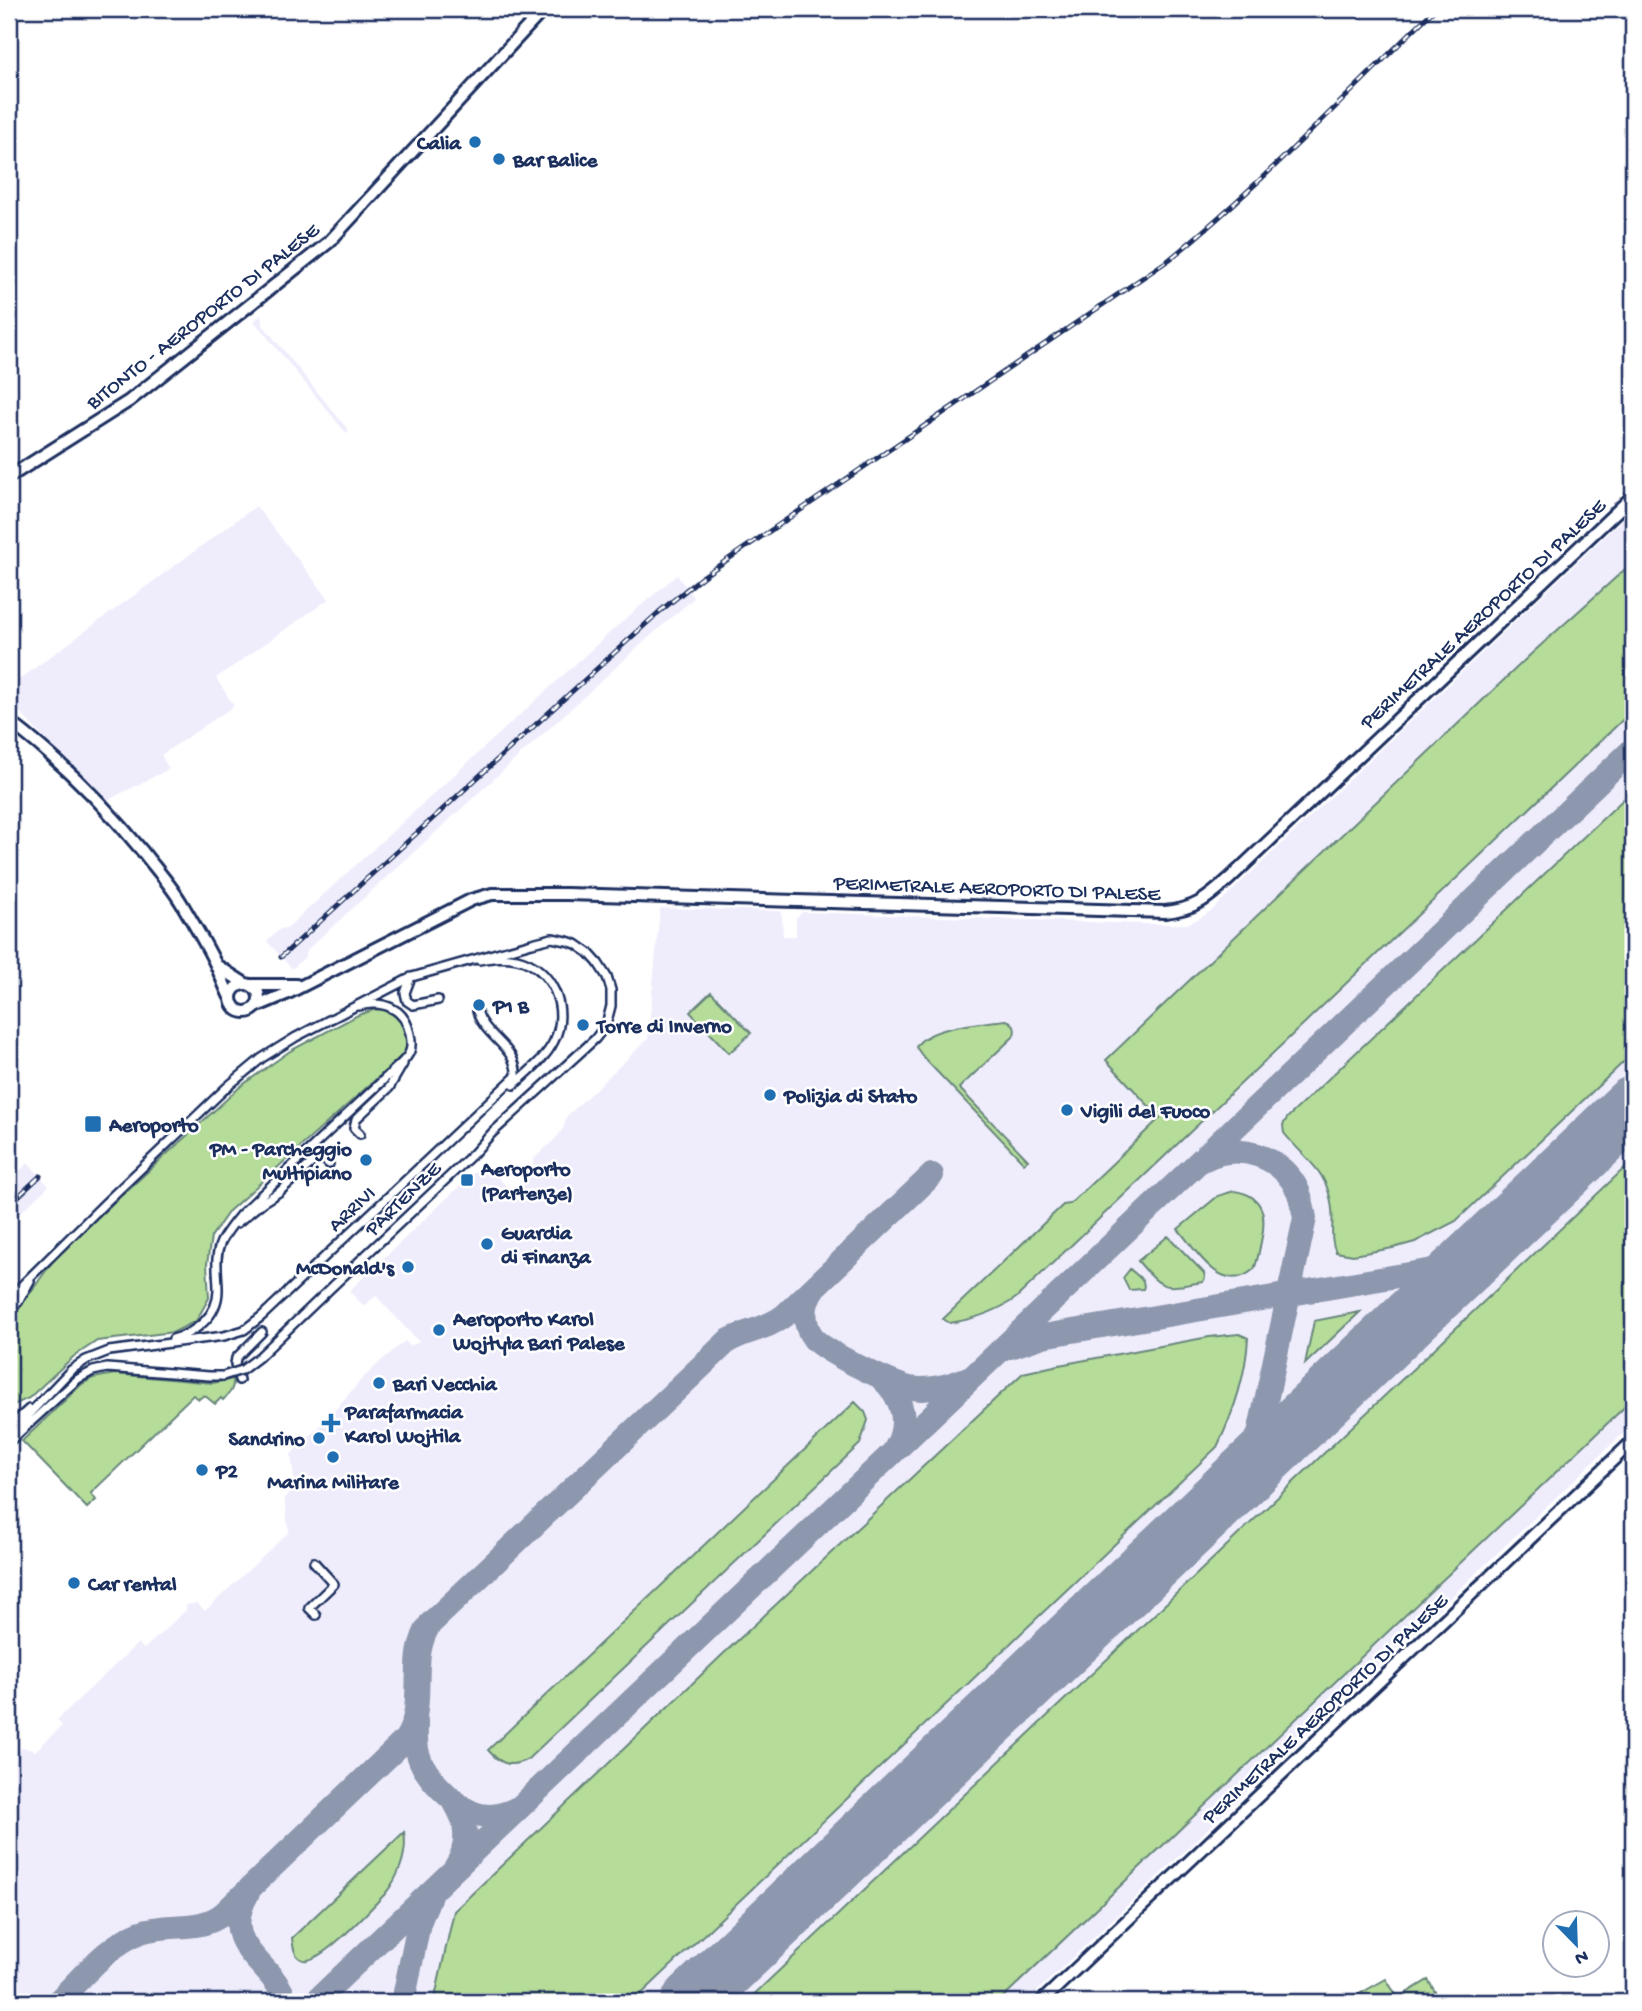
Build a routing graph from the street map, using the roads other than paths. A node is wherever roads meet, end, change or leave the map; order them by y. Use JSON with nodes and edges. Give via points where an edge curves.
{"nodes":[{"id":1,"x":544,"y":9,"type":"edge"},
{"id":2,"x":9,"y":477,"type":"edge"},
{"id":3,"x":1633,"y":496,"type":"edge"},
{"id":4,"x":9,"y":721,"type":"edge"},
{"id":5,"x":216,"y":965,"type":"junction"},
{"id":6,"x":440,"y":967,"type":"junction"},
{"id":7,"x":412,"y":976,"type":"junction"},
{"id":8,"x":247,"y":984,"type":"junction"},
{"id":9,"x":302,"y":984,"type":"junction"},
{"id":10,"x":230,"y":999,"type":"junction"},
{"id":11,"x":438,"y":1000,"type":"dead end"},
{"id":12,"x":256,"y":1007,"type":"junction"},
{"id":13,"x":346,"y":1009,"type":"junction"},
{"id":14,"x":477,"y":1011,"type":"dead end"},
{"id":15,"x":406,"y":1058,"type":"junction"},
{"id":16,"x":481,"y":1116,"type":"dead end"},
{"id":17,"x":360,"y":1135,"type":"dead end"},
{"id":18,"x":329,"y":1164,"type":"dead end"},
{"id":19,"x":229,"y":1230,"type":"junction"},
{"id":20,"x":33,"y":1274,"type":"junction"},
{"id":21,"x":9,"y":1298,"type":"edge"},
{"id":22,"x":9,"y":1304,"type":"edge"},
{"id":23,"x":9,"y":1311,"type":"edge"},
{"id":24,"x":262,"y":1332,"type":"dead end"},
{"id":25,"x":156,"y":1345,"type":"junction"},
{"id":26,"x":239,"y":1380,"type":"dead end"},
{"id":27,"x":9,"y":1434,"type":"edge"},
{"id":28,"x":1633,"y":1441,"type":"edge"},
{"id":29,"x":314,"y":1562,"type":"dead end"},
{"id":30,"x":316,"y":1615,"type":"dead end"},
{"id":31,"x":1041,"y":2002,"type":"edge"}],
"edges":[{"from":1,"to":2,"type":"street","name":"BITONTO - AEROPORTO DI PALESE","via":[[329,242],[130,401]]},
{"from":3,"to":9,"type":"street","name":"PERIMETRALE AEROPORTO DI PALESE","via":[[1229,879],[1206,900],[1183,910],[492,894],[471,900]]},
{"from":4,"to":5,"type":"street","via":[[67,769],[121,825],[180,901]]},
{"from":5,"to":8,"type":"street"},
{"from":5,"to":10,"type":"street"},
{"from":6,"to":7,"type":"street"},
{"from":6,"to":16,"type":"street","via":[[502,956],[519,959],[545,974],[554,989],[561,1015],[554,1041]]},
{"from":6,"to":27,"type":"street","name":"PARTENZE","bridge":true,"via":[[552,938],[576,944],[607,977],[611,1006],[606,1025],[242,1370],[223,1376],[107,1368],[93,1371]]},
{"from":7,"to":11,"type":"street","via":[[405,993],[407,1001],[413,1005]]},
{"from":7,"to":13,"type":"street"},
{"from":8,"to":9,"type":"street","name":"PERIMETRALE AEROPORTO DI PALESE"},
{"from":8,"to":10,"type":"street","via":[[235,987]]},
{"from":8,"to":12,"type":"street","via":[[259,995]]},
{"from":9,"to":12,"type":"street","name":"PERIMETRALE AEROPORTO DI PALESE"},
{"from":10,"to":12,"type":"street","via":[[240,1011]]},
{"from":13,"to":15,"type":"street","via":[[378,1003],[402,1014],[411,1041]]},
{"from":13,"to":20,"type":"street","via":[[261,1058]]},
{"from":14,"to":25,"type":"street","name":"ARRIVI","via":[[512,1056],[516,1076],[249,1327],[224,1336]]},
{"from":15,"to":17,"type":"street","via":[[389,1088],[356,1119],[354,1128]]},
{"from":15,"to":19,"type":"street","via":[[240,1214]]},
{"from":18,"to":19,"type":"street","via":[[322,1158],[314,1161]]},
{"from":19,"to":25,"type":"street","via":[[216,1262],[218,1294],[211,1312],[187,1335]]},
{"from":20,"to":21,"type":"street"},
{"from":20,"to":22,"type":"street"},
{"from":20,"to":23,"type":"street"},
{"from":24,"to":26,"type":"street","via":[[236,1358]]},
{"from":25,"to":27,"type":"street","name":"ARRIVI","via":[[109,1351],[86,1360]]},
{"from":28,"to":31,"type":"street","name":"PERIMETRALE AEROPORTO DI PALESE"},
{"from":29,"to":30,"type":"street","via":[[334,1584],[309,1608]]}]}
